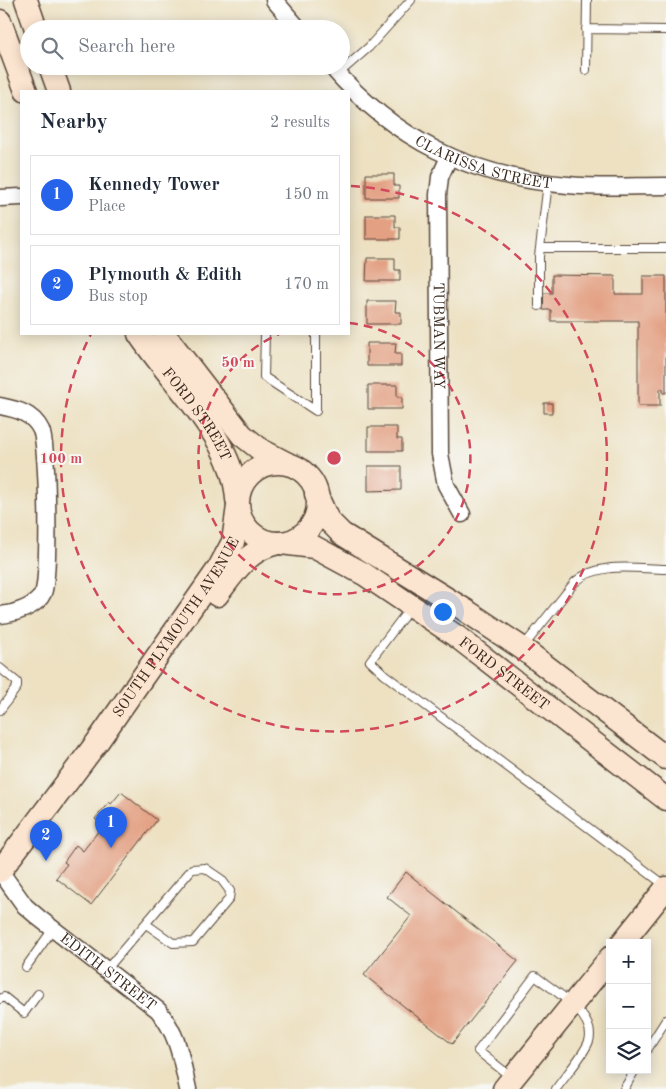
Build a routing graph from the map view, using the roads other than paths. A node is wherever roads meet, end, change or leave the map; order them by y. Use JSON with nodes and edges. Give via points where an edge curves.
{"nodes":[{"id":1,"x":26,"y":0,"type":"edge"},
{"id":2,"x":274,"y":0,"type":"edge"},
{"id":3,"x":411,"y":0,"type":"edge"},
{"id":4,"x":587,"y":0,"type":"edge"},
{"id":5,"x":33,"y":20,"type":"edge"},
{"id":6,"x":291,"y":20,"type":"edge"},
{"id":7,"x":0,"y":21,"type":"edge"},
{"id":8,"x":586,"y":29,"type":"junction"},
{"id":9,"x":666,"y":30,"type":"edge"},
{"id":10,"x":350,"y":60,"type":"edge"},
{"id":11,"x":586,"y":70,"type":"dead end"},
{"id":12,"x":20,"y":75,"type":"edge"},
{"id":13,"x":20,"y":75,"type":"edge"},
{"id":14,"x":53,"y":75,"type":"edge"},
{"id":15,"x":337,"y":75,"type":"edge"},
{"id":16,"x":26,"y":90,"type":"edge"},
{"id":17,"x":59,"y":90,"type":"edge"},
{"id":18,"x":348,"y":90,"type":"edge"},
{"id":19,"x":352,"y":96,"type":"edge"},
{"id":20,"x":449,"y":156,"type":"junction"},
{"id":21,"x":548,"y":183,"type":"junction"},
{"id":22,"x":666,"y":186,"type":"edge"},
{"id":23,"x":20,"y":197,"type":"edge"},
{"id":24,"x":0,"y":198,"type":"edge"},
{"id":25,"x":540,"y":248,"type":"junction"},
{"id":26,"x":666,"y":248,"type":"edge"},
{"id":27,"x":539,"y":306,"type":"dead end"},
{"id":28,"x":140,"y":335,"type":"edge"},
{"id":29,"x":165,"y":335,"type":"edge"},
{"id":30,"x":264,"y":335,"type":"edge"},
{"id":31,"x":316,"y":335,"type":"edge"},
{"id":32,"x":0,"y":406,"type":"edge"},
{"id":33,"x":295,"y":468,"type":"junction"},
{"id":34,"x":316,"y":494,"type":"junction"},
{"id":35,"x":238,"y":504,"type":"junction"},
{"id":36,"x":462,"y":514,"type":"dead end"},
{"id":37,"x":279,"y":543,"type":"junction"},
{"id":38,"x":666,"y":568,"type":"edge"},
{"id":39,"x":412,"y":605,"type":"junction"},
{"id":40,"x":0,"y":614,"type":"edge"},
{"id":41,"x":522,"y":648,"type":"junction"},
{"id":42,"x":0,"y":668,"type":"edge"},
{"id":43,"x":0,"y":710,"type":"edge"},
{"id":44,"x":98,"y":741,"type":"junction"},
{"id":45,"x":666,"y":758,"type":"edge"},
{"id":46,"x":666,"y":799,"type":"edge"},
{"id":47,"x":0,"y":870,"type":"edge"},
{"id":48,"x":666,"y":887,"type":"edge"},
{"id":49,"x":146,"y":924,"type":"junction"},
{"id":50,"x":53,"y":929,"type":"junction"},
{"id":51,"x":625,"y":939,"type":"edge"},
{"id":52,"x":606,"y":963,"type":"edge"},
{"id":53,"x":26,"y":967,"type":"dead end"},
{"id":54,"x":106,"y":970,"type":"junction"},
{"id":55,"x":38,"y":994,"type":"dead end"},
{"id":56,"x":0,"y":999,"type":"edge"},
{"id":57,"x":572,"y":1005,"type":"junction"},
{"id":58,"x":666,"y":1020,"type":"edge"},
{"id":59,"x":651,"y":1044,"type":"edge"},
{"id":60,"x":633,"y":1074,"type":"edge"},
{"id":61,"x":509,"y":1084,"type":"edge"},
{"id":62,"x":188,"y":1089,"type":"edge"},
{"id":63,"x":556,"y":1089,"type":"edge"},
{"id":64,"x":624,"y":1089,"type":"edge"}],
"edges":[{"from":1,"to":5,"type":"main road"},
{"from":2,"to":6,"type":"street"},
{"from":3,"to":10,"type":"lane","via":[[369,48]]},
{"from":4,"to":8,"type":"lane"},
{"from":7,"to":12,"type":"main road"},
{"from":8,"to":9,"type":"lane"},
{"from":8,"to":11,"type":"lane"},
{"from":13,"to":16,"type":"main road"},
{"from":14,"to":17,"type":"main road"},
{"from":15,"to":18,"type":"street","name":"CLARISSA STREET"},
{"from":19,"to":20,"type":"street","name":"CLARISSA STREET","via":[[399,129]]},
{"from":20,"to":21,"type":"street","name":"CLARISSA STREET","via":[[487,171]]},
{"from":20,"to":36,"type":"street","name":"TUBMAN WAY","via":[[440,176],[438,195],[440,454],[444,480]]},
{"from":21,"to":22,"type":"street","name":"CLARISSA STREET"},
{"from":21,"to":25,"type":"lane"},
{"from":23,"to":24,"type":"street"},
{"from":25,"to":26,"type":"lane"},
{"from":25,"to":27,"type":"lane"},
{"from":28,"to":35,"type":"main road","name":"FORD STREET","via":[[222,445],[234,473]]},
{"from":29,"to":33,"type":"main road","name":"FORD STREET","via":[[242,435],[261,450]]},
{"from":30,"to":31,"type":"lane","via":[[264,377],[316,411]]},
{"from":32,"to":40,"type":"street","via":[[24,411],[41,429],[46,452],[46,569],[43,594],[29,607]]},
{"from":33,"to":34,"type":"main road","via":[[310,480]]},
{"from":33,"to":35,"type":"main road","via":[[282,464],[259,468],[246,479],[239,492]]},
{"from":34,"to":37,"type":"main road","via":[[317,509],[309,527],[297,538]]},
{"from":34,"to":41,"type":"main road","name":"FORD STREET","via":[[328,520],[342,534]]},
{"from":35,"to":37,"type":"main road","via":[[242,520],[250,532],[264,540]]},
{"from":35,"to":44,"type":"main road","name":"SOUTH PLYMOUTH AVENUE","via":[[233,542],[224,560]]},
{"from":37,"to":39,"type":"main road","name":"FORD STREET","via":[[306,545],[328,553]]},
{"from":37,"to":44,"type":"main road","name":"SOUTH PLYMOUTH AVENUE","via":[[260,548],[244,561],[172,655]]},
{"from":38,"to":41,"type":"lane","via":[[602,569],[585,574]]},
{"from":39,"to":46,"type":"main road","name":"FORD STREET"},
{"from":39,"to":48,"type":"lane","via":[[370,661]]},
{"from":41,"to":45,"type":"main road","name":"FORD STREET"},
{"from":42,"to":43,"type":"lane","via":[[14,678],[17,687]]},
{"from":44,"to":47,"type":"main road","name":"SOUTH PLYMOUTH AVENUE"},
{"from":47,"to":50,"type":"street","name":"EDITH STREET","via":[[25,906]]},
{"from":48,"to":51,"type":"main road"},
{"from":49,"to":49,"type":"lane","via":[[192,869],[205,868],[221,879],[230,891],[229,899],[193,942],[173,943]]},
{"from":49,"to":54,"type":"lane"},
{"from":50,"to":53,"type":"lane"},
{"from":50,"to":54,"type":"street","name":"EDITH STREET"},
{"from":52,"to":57,"type":"main road"},
{"from":54,"to":62,"type":"street","name":"EDITH STREET","via":[[158,1010],[171,1027]]},
{"from":55,"to":56,"type":"lane","via":[[24,1013],[4,997]]},
{"from":57,"to":61,"type":"main road"},
{"from":57,"to":61,"type":"lane","via":[[535,976],[478,1051]]},
{"from":57,"to":63,"type":"lane","via":[[586,1018],[589,1041]]},
{"from":58,"to":59,"type":"lane"},
{"from":60,"to":64,"type":"lane"}]}
